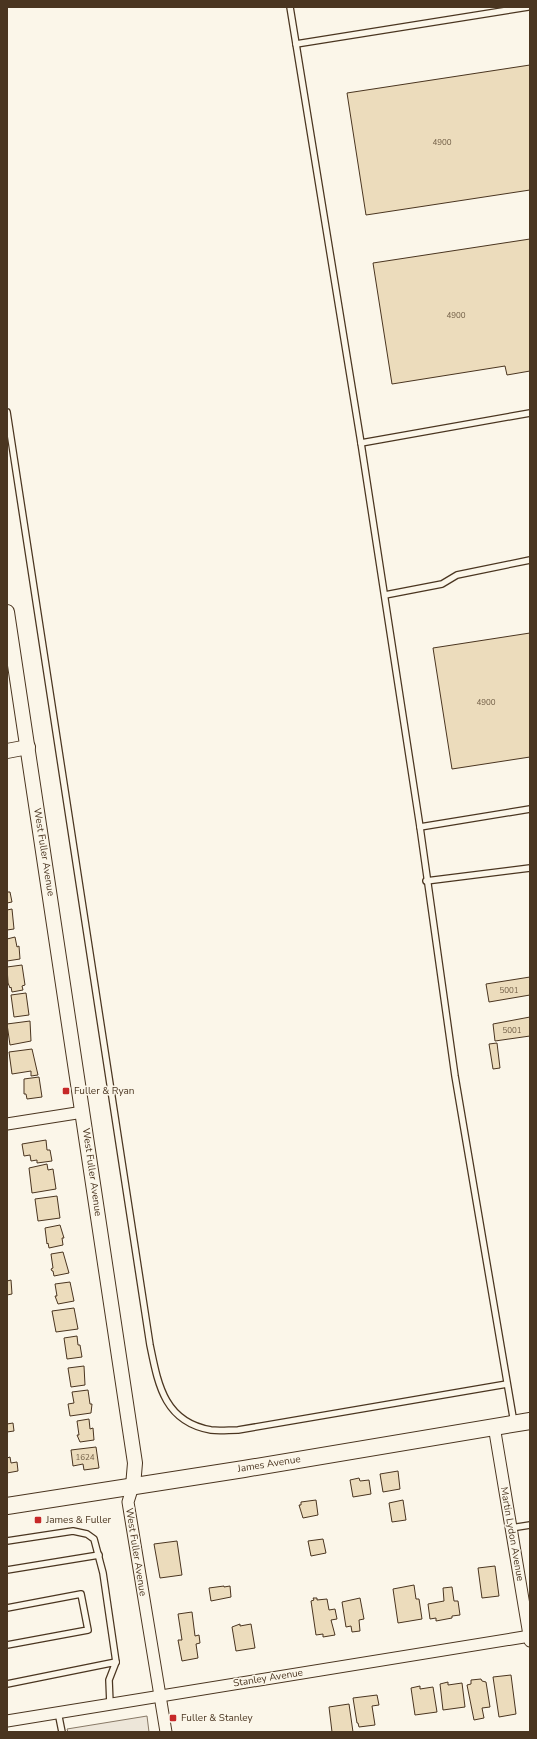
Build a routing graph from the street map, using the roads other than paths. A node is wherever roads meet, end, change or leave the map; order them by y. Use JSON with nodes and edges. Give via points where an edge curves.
{"nodes":[{"id":1,"x":290,"y":7,"type":"edge"},
{"id":2,"x":528,"y":7,"type":"edge"},
{"id":3,"x":296,"y":44,"type":"junction"},
{"id":4,"x":7,"y":412,"type":"edge"},
{"id":5,"x":530,"y":413,"type":"edge"},
{"id":6,"x":361,"y":443,"type":"junction"},
{"id":7,"x":530,"y":560,"type":"edge"},
{"id":8,"x":385,"y":595,"type":"junction"},
{"id":9,"x":7,"y":612,"type":"edge"},
{"id":10,"x":28,"y":747,"type":"junction"},
{"id":11,"x":7,"y":751,"type":"edge"},
{"id":12,"x":530,"y":809,"type":"edge"},
{"id":13,"x":420,"y":827,"type":"junction"},
{"id":14,"x":530,"y":868,"type":"edge"},
{"id":15,"x":426,"y":882,"type":"junction"},
{"id":16,"x":83,"y":1112,"type":"junction"},
{"id":17,"x":7,"y":1124,"type":"edge"},
{"id":18,"x":507,"y":1384,"type":"junction"},
{"id":19,"x":530,"y":1420,"type":"edge"},
{"id":20,"x":514,"y":1423,"type":"junction"},
{"id":21,"x":494,"y":1426,"type":"junction"},
{"id":22,"x":132,"y":1486,"type":"junction"},
{"id":23,"x":7,"y":1506,"type":"edge"},
{"id":24,"x":530,"y":1525,"type":"edge"},
{"id":25,"x":511,"y":1528,"type":"junction"},
{"id":26,"x":7,"y":1541,"type":"edge"},
{"id":27,"x":99,"y":1555,"type":"junction"},
{"id":28,"x":7,"y":1570,"type":"edge"},
{"id":29,"x":7,"y":1608,"type":"edge"},
{"id":30,"x":530,"y":1638,"type":"edge"},
{"id":31,"x":7,"y":1645,"type":"edge"},
{"id":32,"x":116,"y":1662,"type":"junction"},
{"id":33,"x":7,"y":1684,"type":"edge"},
{"id":34,"x":160,"y":1696,"type":"junction"},
{"id":35,"x":110,"y":1704,"type":"junction"},
{"id":36,"x":58,"y":1712,"type":"junction"},
{"id":37,"x":7,"y":1721,"type":"edge"},
{"id":38,"x":62,"y":1732,"type":"edge"},
{"id":39,"x":166,"y":1732,"type":"edge"}],
"edges":[{"from":1,"to":3,"type":"lane"},
{"from":2,"to":3,"type":"lane"},
{"from":3,"to":6,"type":"lane"},
{"from":4,"to":18,"type":"lane","via":[[150,1345],[156,1377],[170,1408],[186,1422],[211,1430],[238,1430]]},
{"from":5,"to":6,"type":"lane"},
{"from":6,"to":8,"type":"lane"},
{"from":7,"to":8,"type":"lane","via":[[457,575],[442,584]]},
{"from":8,"to":13,"type":"lane"},
{"from":9,"to":10,"type":"street","name":"West Fuller Avenue"},
{"from":10,"to":11,"type":"street"},
{"from":10,"to":16,"type":"street","name":"West Fuller Avenue"},
{"from":12,"to":13,"type":"lane"},
{"from":13,"to":15,"type":"lane"},
{"from":14,"to":15,"type":"lane"},
{"from":15,"to":18,"type":"lane","via":[[455,1076]]},
{"from":16,"to":17,"type":"street"},
{"from":16,"to":22,"type":"street","name":"West Fuller Avenue","via":[[135,1463]]},
{"from":18,"to":20,"type":"lane"},
{"from":19,"to":20,"type":"main road","name":"James Avenue"},
{"from":20,"to":21,"type":"main road","name":"James Avenue"},
{"from":21,"to":22,"type":"main road","name":"James Avenue"},
{"from":21,"to":25,"type":"street","name":"Martin Lydon Avenue"},
{"from":22,"to":23,"type":"main road","name":"James Avenue"},
{"from":22,"to":34,"type":"street","name":"West Fuller Avenue","via":[[128,1502]]},
{"from":24,"to":25,"type":"lane"},
{"from":25,"to":30,"type":"street","name":"Martin Lydon Avenue"},
{"from":26,"to":27,"type":"lane","via":[[81,1532],[94,1539]]},
{"from":27,"to":28,"type":"lane"},
{"from":27,"to":32,"type":"lane"},
{"from":29,"to":31,"type":"lane","via":[[81,1594],[88,1630]]},
{"from":30,"to":34,"type":"street","name":"Stanley Avenue"},
{"from":32,"to":33,"type":"lane"},
{"from":32,"to":35,"type":"lane","via":[[109,1680]]},
{"from":34,"to":35,"type":"street","name":"Stanley Avenue"},
{"from":34,"to":39,"type":"street","name":"West Fuller Avenue"},
{"from":35,"to":36,"type":"street","name":"Stanley Avenue"},
{"from":36,"to":37,"type":"street","name":"Stanley Avenue"},
{"from":36,"to":38,"type":"lane"}]}
